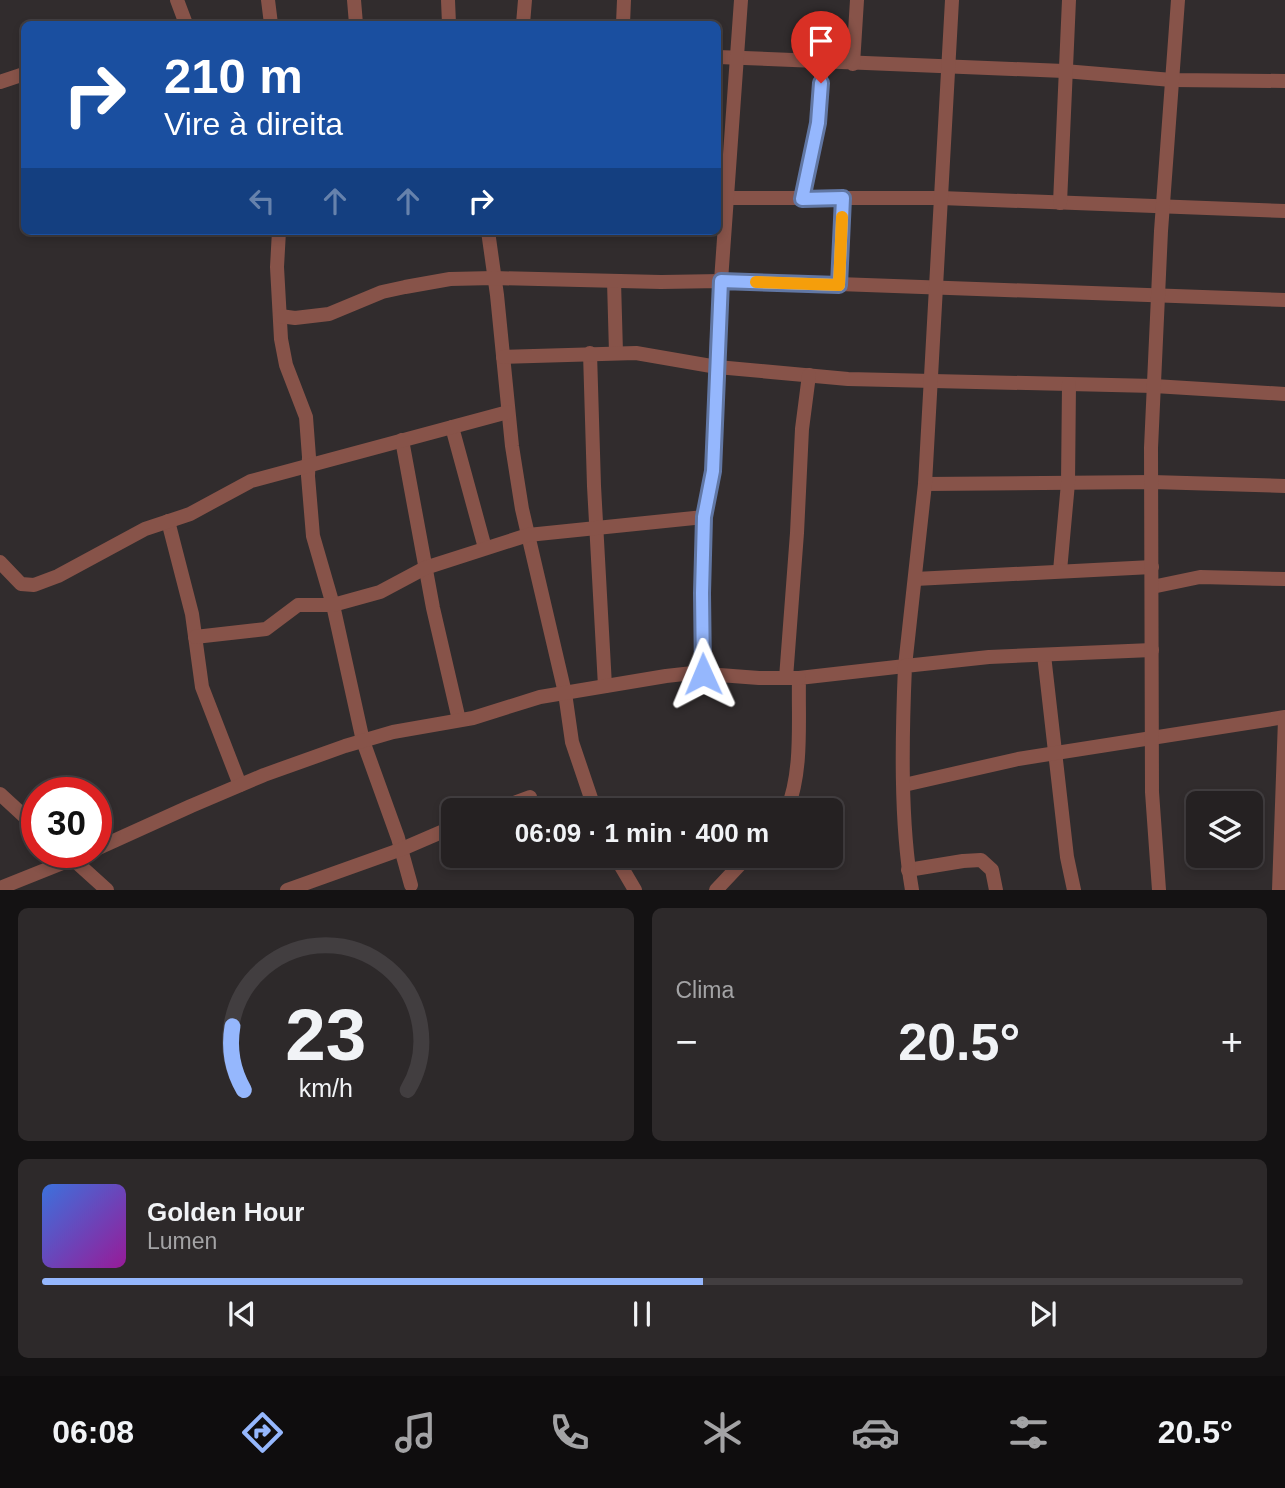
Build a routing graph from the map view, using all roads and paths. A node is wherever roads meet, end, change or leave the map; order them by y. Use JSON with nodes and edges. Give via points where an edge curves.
{"nodes":[{"id":1,"x":177,"y":0,"type":"edge"},
{"id":2,"x":268,"y":0,"type":"edge"},
{"id":3,"x":354,"y":0,"type":"edge"},
{"id":4,"x":448,"y":0,"type":"edge"},
{"id":5,"x":525,"y":0,"type":"edge"},
{"id":6,"x":624,"y":0,"type":"edge"},
{"id":7,"x":741,"y":0,"type":"edge"},
{"id":8,"x":857,"y":0,"type":"edge"},
{"id":9,"x":952,"y":0,"type":"edge"},
{"id":10,"x":1069,"y":0,"type":"edge"},
{"id":11,"x":1178,"y":0,"type":"edge"},
{"id":12,"x":185,"y":21,"type":"edge"},
{"id":13,"x":271,"y":21,"type":"edge"},
{"id":14,"x":356,"y":21,"type":"edge"},
{"id":15,"x":449,"y":21,"type":"edge"},
{"id":16,"x":523,"y":21,"type":"edge"},
{"id":17,"x":623,"y":21,"type":"edge"},
{"id":18,"x":721,"y":57,"type":"edge"},
{"id":19,"x":737,"y":58,"type":"junction"},
{"id":20,"x":822,"y":62,"type":"junction"},
{"id":21,"x":853,"y":64,"type":"junction"},
{"id":22,"x":948,"y":66,"type":"junction"},
{"id":23,"x":1064,"y":71,"type":"junction"},
{"id":24,"x":21,"y":75,"type":"edge"},
{"id":25,"x":1172,"y":80,"type":"junction"},
{"id":26,"x":1285,"y":81,"type":"edge"},
{"id":27,"x":0,"y":82,"type":"edge"},
{"id":28,"x":722,"y":198,"type":"edge"},
{"id":29,"x":843,"y":198,"type":"junction"},
{"id":30,"x":941,"y":198,"type":"junction"},
{"id":31,"x":802,"y":199,"type":"junction"},
{"id":32,"x":1060,"y":204,"type":"junction"},
{"id":33,"x":1163,"y":208,"type":"junction"},
{"id":34,"x":1285,"y":211,"type":"edge"},
{"id":35,"x":279,"y":235,"type":"edge"},
{"id":36,"x":489,"y":235,"type":"edge"},
{"id":37,"x":494,"y":278,"type":"junction"},
{"id":38,"x":614,"y":281,"type":"junction"},
{"id":39,"x":721,"y":281,"type":"junction"},
{"id":40,"x":839,"y":285,"type":"junction"},
{"id":41,"x":936,"y":288,"type":"junction"},
{"id":42,"x":1158,"y":295,"type":"junction"},
{"id":43,"x":1285,"y":300,"type":"edge"},
{"id":44,"x":280,"y":316,"type":"junction"},
{"id":45,"x":590,"y":353,"type":"junction"},
{"id":46,"x":616,"y":353,"type":"junction"},
{"id":47,"x":503,"y":357,"type":"junction"},
{"id":48,"x":717,"y":367,"type":"junction"},
{"id":49,"x":809,"y":376,"type":"junction"},
{"id":50,"x":930,"y":379,"type":"junction"},
{"id":51,"x":1069,"y":384,"type":"junction"},
{"id":52,"x":1154,"y":386,"type":"junction"},
{"id":53,"x":1285,"y":394,"type":"edge"},
{"id":54,"x":508,"y":412,"type":"junction"},
{"id":55,"x":452,"y":427,"type":"junction"},
{"id":56,"x":402,"y":440,"type":"junction"},
{"id":57,"x":309,"y":466,"type":"junction"},
{"id":58,"x":1152,"y":482,"type":"junction"},
{"id":59,"x":1068,"y":483,"type":"junction"},
{"id":60,"x":925,"y":484,"type":"junction"},
{"id":61,"x":1285,"y":486,"type":"edge"},
{"id":62,"x":704,"y":517,"type":"junction"},
{"id":63,"x":168,"y":521,"type":"junction"},
{"id":64,"x":596,"y":527,"type":"junction"},
{"id":65,"x":528,"y":535,"type":"junction"},
{"id":66,"x":485,"y":548,"type":"junction"},
{"id":67,"x":0,"y":562,"type":"edge"},
{"id":68,"x":1152,"y":566,"type":"junction"},
{"id":69,"x":425,"y":568,"type":"junction"},
{"id":70,"x":1060,"y":572,"type":"junction"},
{"id":71,"x":915,"y":579,"type":"junction"},
{"id":72,"x":1285,"y":579,"type":"edge"},
{"id":73,"x":1153,"y":587,"type":"junction"},
{"id":74,"x":333,"y":605,"type":"junction"},
{"id":75,"x":195,"y":637,"type":"junction"},
{"id":76,"x":1152,"y":650,"type":"junction"},
{"id":77,"x":1044,"y":654,"type":"junction"},
{"id":78,"x":905,"y":666,"type":"junction"},
{"id":79,"x":703,"y":674,"type":"junction"},
{"id":80,"x":792,"y":678,"type":"junction"},
{"id":81,"x":605,"y":686,"type":"junction"},
{"id":82,"x":565,"y":693,"type":"junction"},
{"id":83,"x":1285,"y":718,"type":"edge"},
{"id":84,"x":458,"y":720,"type":"junction"},
{"id":85,"x":1152,"y":738,"type":"junction"},
{"id":86,"x":363,"y":741,"type":"junction"},
{"id":87,"x":1284,"y":749,"type":"edge"},
{"id":88,"x":1055,"y":753,"type":"junction"},
{"id":89,"x":240,"y":785,"type":"junction"},
{"id":90,"x":904,"y":785,"type":"junction"},
{"id":91,"x":0,"y":794,"type":"edge"},
{"id":92,"x":591,"y":798,"type":"edge"},
{"id":93,"x":791,"y":798,"type":"edge"},
{"id":94,"x":21,"y":813,"type":"edge"},
{"id":95,"x":441,"y":832,"type":"edge"},
{"id":96,"x":112,"y":842,"type":"edge"},
{"id":97,"x":402,"y":849,"type":"junction"},
{"id":98,"x":43,"y":868,"type":"edge"},
{"id":99,"x":82,"y":868,"type":"edge"},
{"id":100,"x":622,"y":868,"type":"edge"},
{"id":101,"x":737,"y":868,"type":"edge"},
{"id":102,"x":908,"y":870,"type":"junction"},
{"id":103,"x":411,"y":885,"type":"dead end"},
{"id":104,"x":0,"y":888,"type":"edge"},
{"id":105,"x":107,"y":890,"type":"edge"},
{"id":106,"x":287,"y":890,"type":"edge"},
{"id":107,"x":635,"y":890,"type":"edge"},
{"id":108,"x":716,"y":890,"type":"edge"},
{"id":109,"x":912,"y":890,"type":"edge"},
{"id":110,"x":996,"y":890,"type":"edge"},
{"id":111,"x":1073,"y":890,"type":"edge"},
{"id":112,"x":1159,"y":890,"type":"edge"},
{"id":113,"x":1279,"y":890,"type":"edge"}],
"edges":[{"from":1,"to":12,"type":"street"},
{"from":2,"to":13,"type":"street"},
{"from":3,"to":14,"type":"street"},
{"from":4,"to":15,"type":"street"},
{"from":5,"to":16,"type":"street"},
{"from":6,"to":17,"type":"street"},
{"from":7,"to":19,"type":"street"},
{"from":8,"to":21,"type":"street"},
{"from":9,"to":22,"type":"street"},
{"from":10,"to":23,"type":"street"},
{"from":11,"to":25,"type":"street"},
{"from":18,"to":19,"type":"street"},
{"from":19,"to":20,"type":"street"},
{"from":19,"to":28,"type":"street"},
{"from":20,"to":21,"type":"street"},
{"from":20,"to":31,"type":"street","via":[[818,123]]},
{"from":21,"to":22,"type":"street"},
{"from":22,"to":23,"type":"street"},
{"from":22,"to":30,"type":"street"},
{"from":23,"to":25,"type":"street"},
{"from":23,"to":32,"type":"street"},
{"from":24,"to":27,"type":"street"},
{"from":25,"to":26,"type":"street"},
{"from":25,"to":33,"type":"street"},
{"from":28,"to":31,"type":"street"},
{"from":28,"to":39,"type":"street"},
{"from":29,"to":30,"type":"street"},
{"from":29,"to":31,"type":"street"},
{"from":29,"to":40,"type":"street"},
{"from":30,"to":32,"type":"street"},
{"from":30,"to":41,"type":"street"},
{"from":32,"to":33,"type":"street"},
{"from":33,"to":34,"type":"street"},
{"from":33,"to":42,"type":"street"},
{"from":35,"to":44,"type":"street"},
{"from":36,"to":37,"type":"street"},
{"from":37,"to":38,"type":"street"},
{"from":37,"to":44,"type":"street","via":[[450,279],[382,292],[330,314]]},
{"from":37,"to":47,"type":"street"},
{"from":38,"to":39,"type":"street"},
{"from":38,"to":46,"type":"street"},
{"from":39,"to":40,"type":"street"},
{"from":39,"to":48,"type":"street"},
{"from":40,"to":41,"type":"street"},
{"from":41,"to":42,"type":"street"},
{"from":41,"to":50,"type":"street"},
{"from":42,"to":43,"type":"street"},
{"from":42,"to":52,"type":"street"},
{"from":44,"to":57,"type":"street","via":[[286,365],[306,417]]},
{"from":45,"to":46,"type":"street"},
{"from":45,"to":47,"type":"street"},
{"from":45,"to":64,"type":"street"},
{"from":46,"to":48,"type":"street"},
{"from":47,"to":54,"type":"street"},
{"from":48,"to":49,"type":"street"},
{"from":48,"to":62,"type":"street","via":[[713,471]]},
{"from":49,"to":50,"type":"street"},
{"from":49,"to":80,"type":"street","via":[[802,429]]},
{"from":50,"to":51,"type":"street"},
{"from":50,"to":60,"type":"street"},
{"from":51,"to":52,"type":"street"},
{"from":51,"to":59,"type":"street"},
{"from":52,"to":53,"type":"street"},
{"from":52,"to":58,"type":"street"},
{"from":54,"to":55,"type":"street"},
{"from":54,"to":65,"type":"street"},
{"from":55,"to":56,"type":"street"},
{"from":55,"to":66,"type":"street"},
{"from":56,"to":57,"type":"street"},
{"from":56,"to":69,"type":"street"},
{"from":57,"to":63,"type":"street","via":[[251,481],[191,514]]},
{"from":57,"to":74,"type":"street","via":[[313,536]]},
{"from":58,"to":59,"type":"street"},
{"from":58,"to":61,"type":"street"},
{"from":58,"to":68,"type":"street"},
{"from":59,"to":60,"type":"street"},
{"from":59,"to":70,"type":"street"},
{"from":60,"to":71,"type":"street"},
{"from":62,"to":64,"type":"street"},
{"from":62,"to":79,"type":"street"},
{"from":63,"to":67,"type":"street","via":[[34,585],[22,584]]},
{"from":63,"to":75,"type":"street"},
{"from":64,"to":65,"type":"street"},
{"from":64,"to":81,"type":"street"},
{"from":65,"to":66,"type":"street"},
{"from":65,"to":82,"type":"street"},
{"from":66,"to":69,"type":"street"},
{"from":68,"to":70,"type":"street"},
{"from":68,"to":73,"type":"street"},
{"from":69,"to":74,"type":"street","via":[[380,592]]},
{"from":69,"to":84,"type":"street"},
{"from":70,"to":71,"type":"street"},
{"from":71,"to":78,"type":"street"},
{"from":72,"to":73,"type":"street","via":[[1200,577]]},
{"from":73,"to":76,"type":"street"},
{"from":74,"to":75,"type":"street","via":[[298,605],[266,629]]},
{"from":74,"to":86,"type":"street"},
{"from":75,"to":89,"type":"street","via":[[202,687]]},
{"from":76,"to":77,"type":"street"},
{"from":76,"to":85,"type":"street"},
{"from":77,"to":78,"type":"street"},
{"from":77,"to":88,"type":"street"},
{"from":78,"to":80,"type":"street"},
{"from":78,"to":90,"type":"street"},
{"from":79,"to":80,"type":"street"},
{"from":79,"to":81,"type":"street"},
{"from":80,"to":93,"type":"street","via":[[797,762]]},
{"from":81,"to":82,"type":"street"},
{"from":82,"to":84,"type":"street"},
{"from":82,"to":92,"type":"street","via":[[572,742]]},
{"from":83,"to":85,"type":"street"},
{"from":83,"to":87,"type":"street"},
{"from":84,"to":86,"type":"street"},
{"from":85,"to":88,"type":"street"},
{"from":85,"to":112,"type":"street"},
{"from":86,"to":89,"type":"street"},
{"from":86,"to":97,"type":"street"},
{"from":87,"to":113,"type":"street"},
{"from":88,"to":90,"type":"street"},
{"from":88,"to":111,"type":"street"},
{"from":89,"to":96,"type":"street"},
{"from":90,"to":102,"type":"street"},
{"from":91,"to":94,"type":"street"},
{"from":95,"to":97,"type":"street"},
{"from":97,"to":103,"type":"street"},
{"from":97,"to":106,"type":"street"},
{"from":98,"to":104,"type":"street"},
{"from":99,"to":105,"type":"street"},
{"from":100,"to":107,"type":"street"},
{"from":101,"to":108,"type":"street"},
{"from":102,"to":109,"type":"street"},
{"from":102,"to":110,"type":"street","via":[[981,860],[992,870]]}]}
